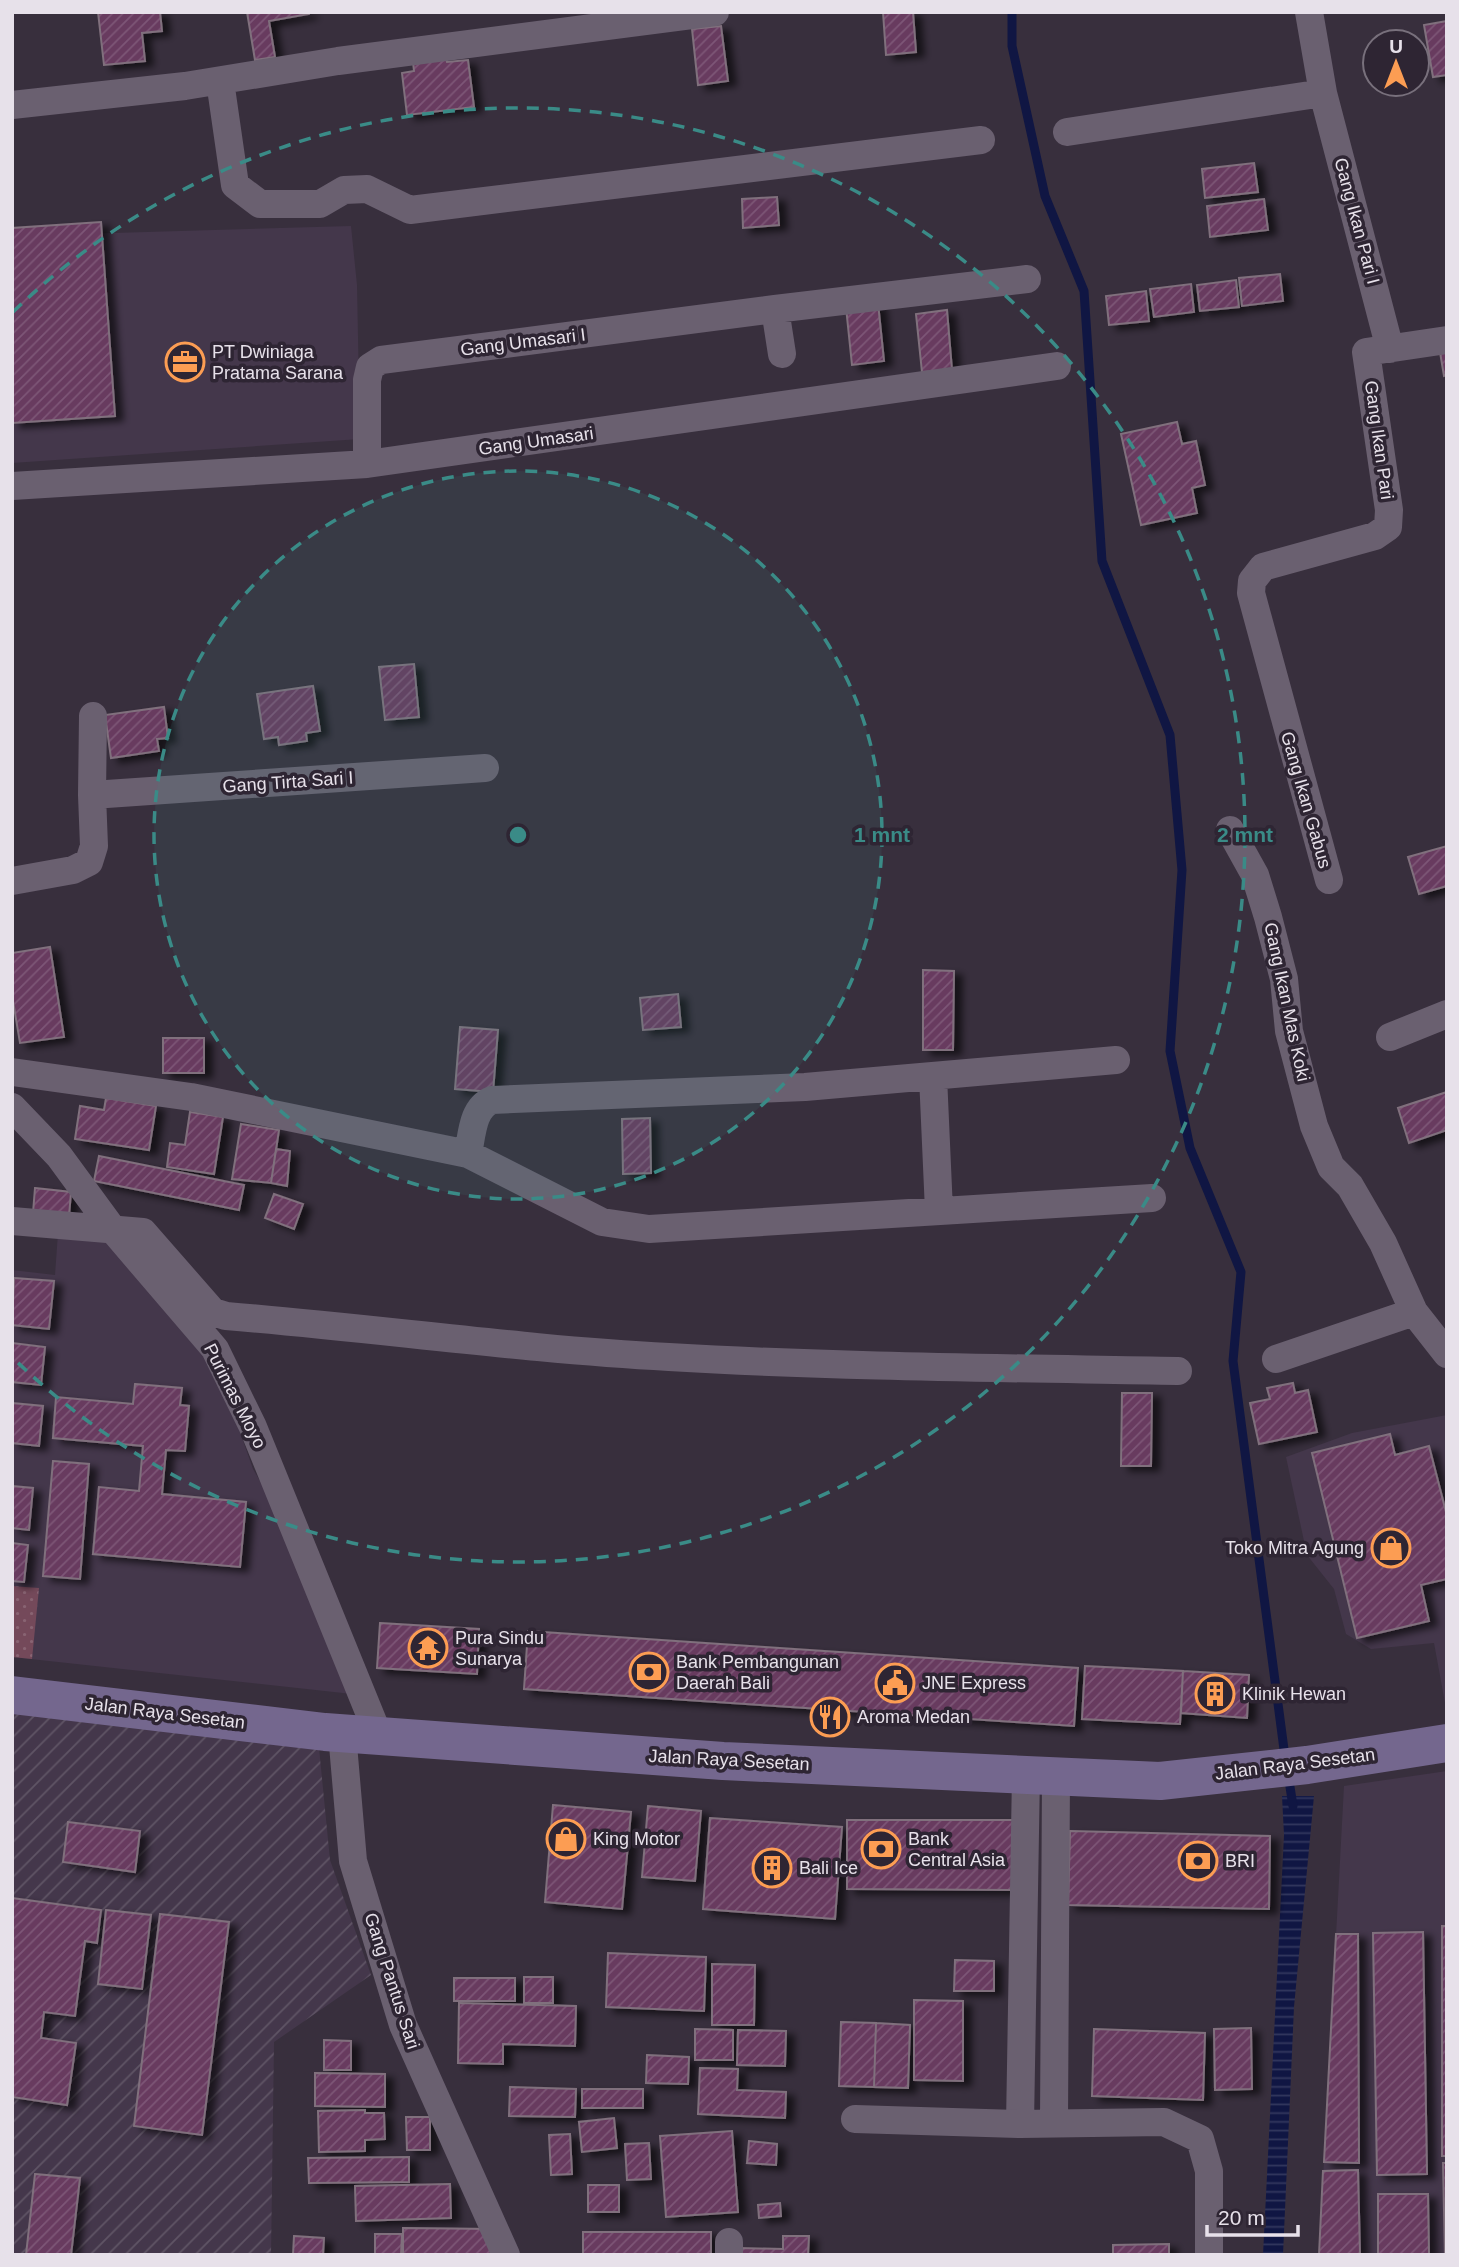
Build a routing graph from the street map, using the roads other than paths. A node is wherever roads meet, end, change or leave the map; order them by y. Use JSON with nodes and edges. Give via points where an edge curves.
{"nodes":[{"id":1,"x":715,"y":12,"type":"edge"},
{"id":2,"x":1309,"y":12,"type":"edge"},
{"id":3,"x":220,"y":81,"type":"junction"},
{"id":4,"x":1323,"y":93,"type":"junction"},
{"id":5,"x":12,"y":105,"type":"edge"},
{"id":6,"x":1067,"y":132,"type":"dead end"},
{"id":7,"x":981,"y":139,"type":"dead end"},
{"id":8,"x":1027,"y":279,"type":"dead end"},
{"id":9,"x":775,"y":309,"type":"junction"},
{"id":10,"x":1447,"y":340,"type":"edge"},
{"id":11,"x":1390,"y":349,"type":"junction"},
{"id":12,"x":782,"y":354,"type":"dead end"},
{"id":13,"x":1057,"y":366,"type":"dead end"},
{"id":14,"x":368,"y":464,"type":"junction"},
{"id":15,"x":12,"y":486,"type":"edge"},
{"id":16,"x":93,"y":716,"type":"dead end"},
{"id":17,"x":1283,"y":720,"type":"joint"},
{"id":18,"x":485,"y":768,"type":"dead end"},
{"id":19,"x":92,"y":795,"type":"junction"},
{"id":20,"x":1230,"y":830,"type":"dead end"},
{"id":21,"x":1329,"y":880,"type":"dead end"},
{"id":22,"x":12,"y":881,"type":"edge"},
{"id":23,"x":1447,"y":1014,"type":"edge"},
{"id":24,"x":1390,"y":1037,"type":"dead end"},
{"id":25,"x":1116,"y":1060,"type":"dead end"},
{"id":26,"x":12,"y":1072,"type":"edge"},
{"id":27,"x":933,"y":1076,"type":"junction"},
{"id":28,"x":12,"y":1107,"type":"edge"},
{"id":29,"x":468,"y":1154,"type":"junction"},
{"id":30,"x":1152,"y":1198,"type":"dead end"},
{"id":31,"x":939,"y":1211,"type":"junction"},
{"id":32,"x":12,"y":1221,"type":"edge"},
{"id":33,"x":114,"y":1231,"type":"junction"},
{"id":34,"x":1414,"y":1312,"type":"junction"},
{"id":35,"x":1447,"y":1354,"type":"edge"},
{"id":36,"x":1276,"y":1359,"type":"dead end"},
{"id":37,"x":1178,"y":1371,"type":"dead end"},
{"id":38,"x":12,"y":1695,"type":"edge"},
{"id":39,"x":360,"y":1733,"type":"junction"},
{"id":40,"x":1447,"y":1743,"type":"edge"},
{"id":41,"x":1041,"y":1775,"type":"junction"},
{"id":42,"x":855,"y":2119,"type":"dead end"},
{"id":43,"x":1054,"y":2122,"type":"junction"},
{"id":44,"x":1020,"y":2124,"type":"junction"},
{"id":45,"x":506,"y":2255,"type":"edge"},
{"id":46,"x":1209,"y":2255,"type":"edge"}],
"edges":[{"from":1,"to":3,"type":"street","via":[[338,61]]},
{"from":2,"to":4,"type":"street","name":"Gang Ikan Pari I"},
{"from":3,"to":5,"type":"street"},
{"from":3,"to":7,"type":"street","via":[[235,185],[260,204],[320,204],[344,190],[368,189],[411,210]]},
{"from":4,"to":6,"type":"street"},
{"from":4,"to":11,"type":"street","name":"Gang Ikan Pari I"},
{"from":8,"to":9,"type":"street","name":"Gang Umasari I"},
{"from":9,"to":12,"type":"street"},
{"from":9,"to":14,"type":"street","name":"Gang Umasari I","via":[[382,360],[370,367],[367,380]]},
{"from":10,"to":11,"type":"street","name":"Gang Ikan Pari"},
{"from":11,"to":17,"type":"street","name":"Gang Ikan Pari","via":[[1366,352],[1388,527],[1375,536],[1263,567],[1252,582]]},
{"from":13,"to":14,"type":"street","name":"Gang Umasari"},
{"from":14,"to":15,"type":"street","name":"Gang Umasari"},
{"from":16,"to":19,"type":"street"},
{"from":17,"to":21,"type":"street","name":"Gang Ikan Gabus"},
{"from":18,"to":19,"type":"street","name":"Gang Tirta Sari I"},
{"from":19,"to":22,"type":"street","via":[[94,846],[89,862],[73,870]]},
{"from":20,"to":34,"type":"street","name":"Gang Ikan Mas Koki","via":[[1255,875],[1268,917],[1284,979],[1289,1031],[1314,1126],[1331,1167],[1350,1186],[1383,1243]]},
{"from":23,"to":24,"type":"street"},
{"from":25,"to":27,"type":"street"},
{"from":26,"to":29,"type":"street","via":[[191,1097]]},
{"from":27,"to":29,"type":"street","via":[[805,1087],[492,1100],[478,1110]]},
{"from":27,"to":31,"type":"street"},
{"from":28,"to":33,"type":"street","name":"Purimas Moyo","via":[[59,1156]]},
{"from":29,"to":31,"type":"street","via":[[602,1223],[649,1229]]},
{"from":30,"to":31,"type":"street"},
{"from":32,"to":33,"type":"street"},
{"from":33,"to":37,"type":"street","via":[[143,1232],[213,1312],[226,1317],[667,1357],[821,1365]]},
{"from":33,"to":39,"type":"street","name":"Purimas Moyo","via":[[215,1349],[253,1427]]},
{"from":34,"to":35,"type":"street","name":"Gang Ikan Mas Koki"},
{"from":34,"to":36,"type":"street"},
{"from":38,"to":39,"type":"main road","name":"Jalan Raya Sesetan"},
{"from":39,"to":41,"type":"main road","name":"Jalan Raya Sesetan","via":[[723,1761]]},
{"from":39,"to":45,"type":"street","name":"Gang Pantus Sari","via":[[354,1861],[403,2025]]},
{"from":40,"to":41,"type":"main road","name":"Jalan Raya Sesetan","via":[[1307,1765],[1160,1780]]},
{"from":41,"to":43,"type":"street"},
{"from":41,"to":44,"type":"street"},
{"from":42,"to":44,"type":"street"},
{"from":43,"to":44,"type":"street"},
{"from":43,"to":46,"type":"street","via":[[1164,2122],[1200,2139],[1209,2171]]}]}
